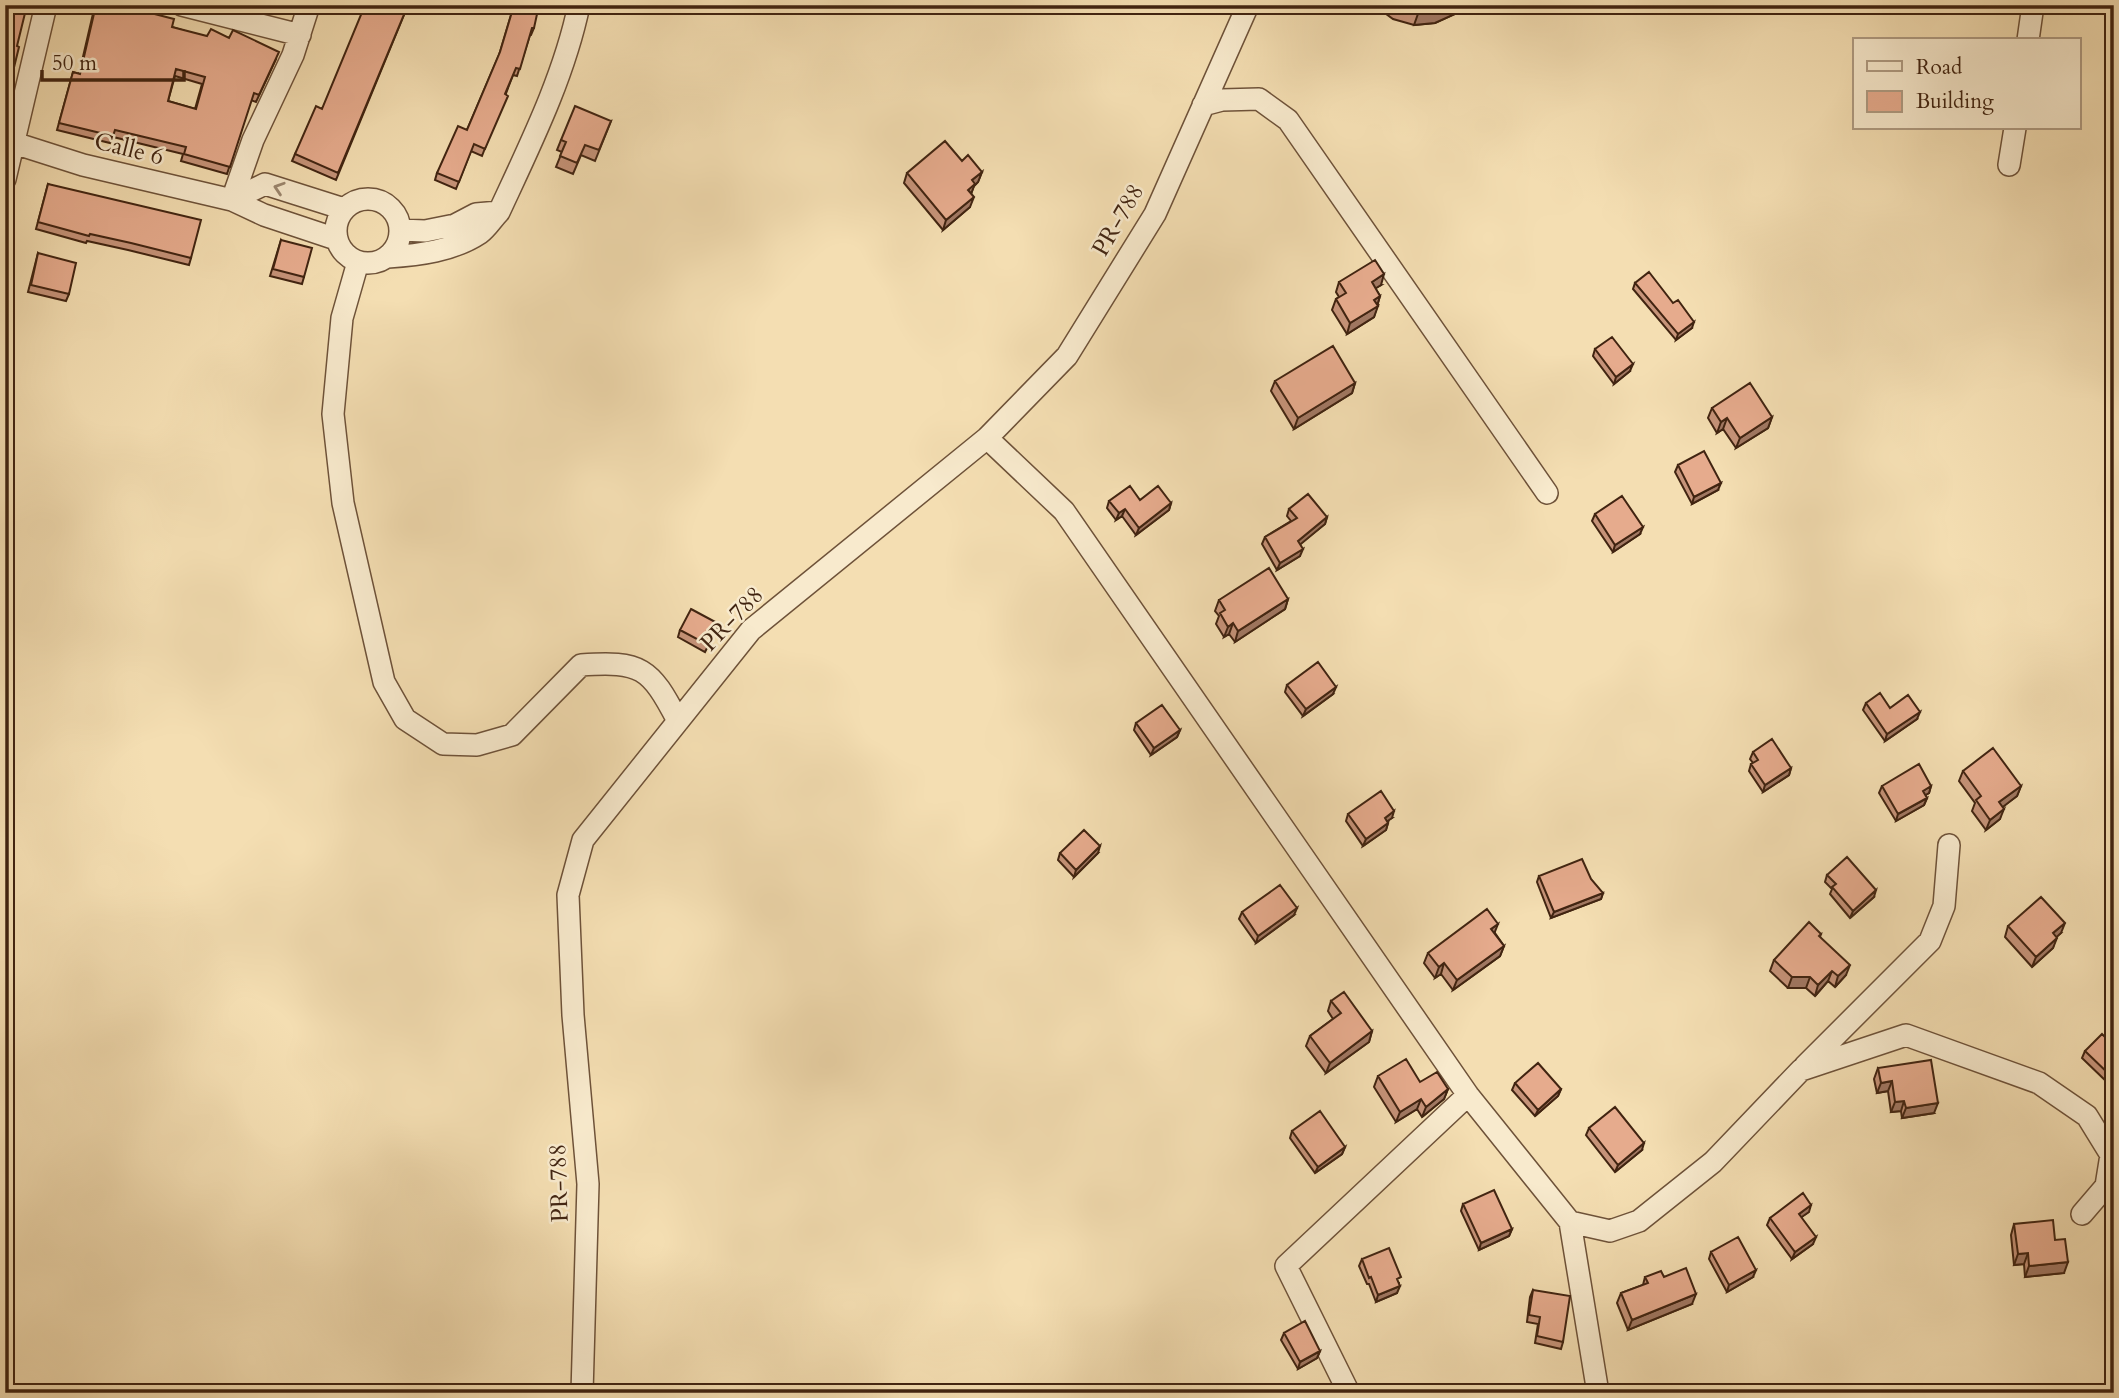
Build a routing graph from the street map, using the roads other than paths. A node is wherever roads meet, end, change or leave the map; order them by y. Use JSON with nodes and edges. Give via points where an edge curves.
{"nodes":[{"id":1,"x":46,"y":5,"type":"edge"},
{"id":2,"x":182,"y":5,"type":"edge"},
{"id":3,"x":309,"y":5,"type":"edge"},
{"id":4,"x":579,"y":5,"type":"edge"},
{"id":5,"x":1248,"y":5,"type":"edge"},
{"id":6,"x":2033,"y":5,"type":"edge"},
{"id":7,"x":300,"y":35,"type":"junction"},
{"id":8,"x":2028,"y":38,"type":"edge"},
{"id":9,"x":1203,"y":105,"type":"junction"},
{"id":10,"x":2015,"y":130,"type":"edge"},
{"id":11,"x":14,"y":143,"type":"junction"},
{"id":12,"x":2009,"y":165,"type":"dead end"},
{"id":13,"x":5,"y":180,"type":"edge"},
{"id":14,"x":232,"y":200,"type":"junction"},
{"id":15,"x":344,"y":209,"type":"junction"},
{"id":16,"x":400,"y":230,"type":"junction"},
{"id":17,"x":457,"y":233,"type":"junction"},
{"id":18,"x":336,"y":239,"type":"junction"},
{"id":19,"x":387,"y":257,"type":"junction"},
{"id":20,"x":358,"y":262,"type":"junction"},
{"id":21,"x":987,"y":438,"type":"junction"},
{"id":22,"x":1547,"y":493,"type":"dead end"},
{"id":23,"x":678,"y":721,"type":"junction"},
{"id":24,"x":1949,"y":845,"type":"dead end"},
{"id":25,"x":1801,"y":1070,"type":"junction"},
{"id":26,"x":1468,"y":1096,"type":"junction"},
{"id":27,"x":2082,"y":1214,"type":"dead end"},
{"id":28,"x":1570,"y":1222,"type":"junction"},
{"id":29,"x":582,"y":1393,"type":"edge"},
{"id":30,"x":1349,"y":1393,"type":"edge"},
{"id":31,"x":1598,"y":1393,"type":"edge"}],
"edges":[{"from":1,"to":11,"type":"street"},
{"from":2,"to":7,"type":"street"},
{"from":3,"to":7,"type":"street"},
{"from":4,"to":17,"type":"street","via":[[542,117],[499,212],[481,232]]},
{"from":5,"to":9,"type":"street","name":"PR-788","number":"PR-788"},
{"from":6,"to":8,"type":"street"},
{"from":7,"to":14,"type":"street"},
{"from":9,"to":21,"type":"street","name":"PR-788","number":"PR-788","via":[[1154,214],[1067,356]]},
{"from":9,"to":22,"type":"street","via":[[1259,99],[1287,120]]},
{"from":10,"to":12,"type":"street"},
{"from":11,"to":13,"type":"street"},
{"from":11,"to":14,"type":"street","name":"Calle 6"},
{"from":15,"to":14,"type":"street","one_way":true,"via":[[265,184]]},
{"from":14,"to":18,"type":"street","name":"Calle 6"},
{"from":15,"to":16,"type":"street","via":[[363,199],[384,203],[398,219]]},
{"from":15,"to":18,"type":"street"},
{"from":16,"to":17,"type":"street"},
{"from":16,"to":19,"type":"street"},
{"from":17,"to":19,"type":"street","via":[[422,255]]},
{"from":18,"to":20,"type":"street"},
{"from":19,"to":20,"type":"street"},
{"from":20,"to":23,"type":"street","via":[[342,318],[333,414],[343,503],[384,682],[405,719],[443,744],[477,745],[512,735],[581,666],[617,663],[648,676],[661,689]]},
{"from":21,"to":23,"type":"street","name":"PR-788","number":"PR-788","via":[[751,630]]},
{"from":21,"to":26,"type":"street","via":[[1064,510]]},
{"from":23,"to":29,"type":"street","name":"PR-788","number":"PR-788","via":[[583,840],[568,895],[588,1184]]},
{"from":24,"to":25,"type":"street","via":[[1944,906],[1930,941]]},
{"from":25,"to":27,"type":"street","via":[[1906,1035],[2039,1083],[2087,1116],[2111,1155],[2106,1186]]},
{"from":25,"to":28,"type":"street","via":[[1713,1162],[1639,1221],[1609,1231]]},
{"from":26,"to":28,"type":"street"},
{"from":26,"to":30,"type":"street","via":[[1286,1266]]},
{"from":28,"to":31,"type":"street"}]}
